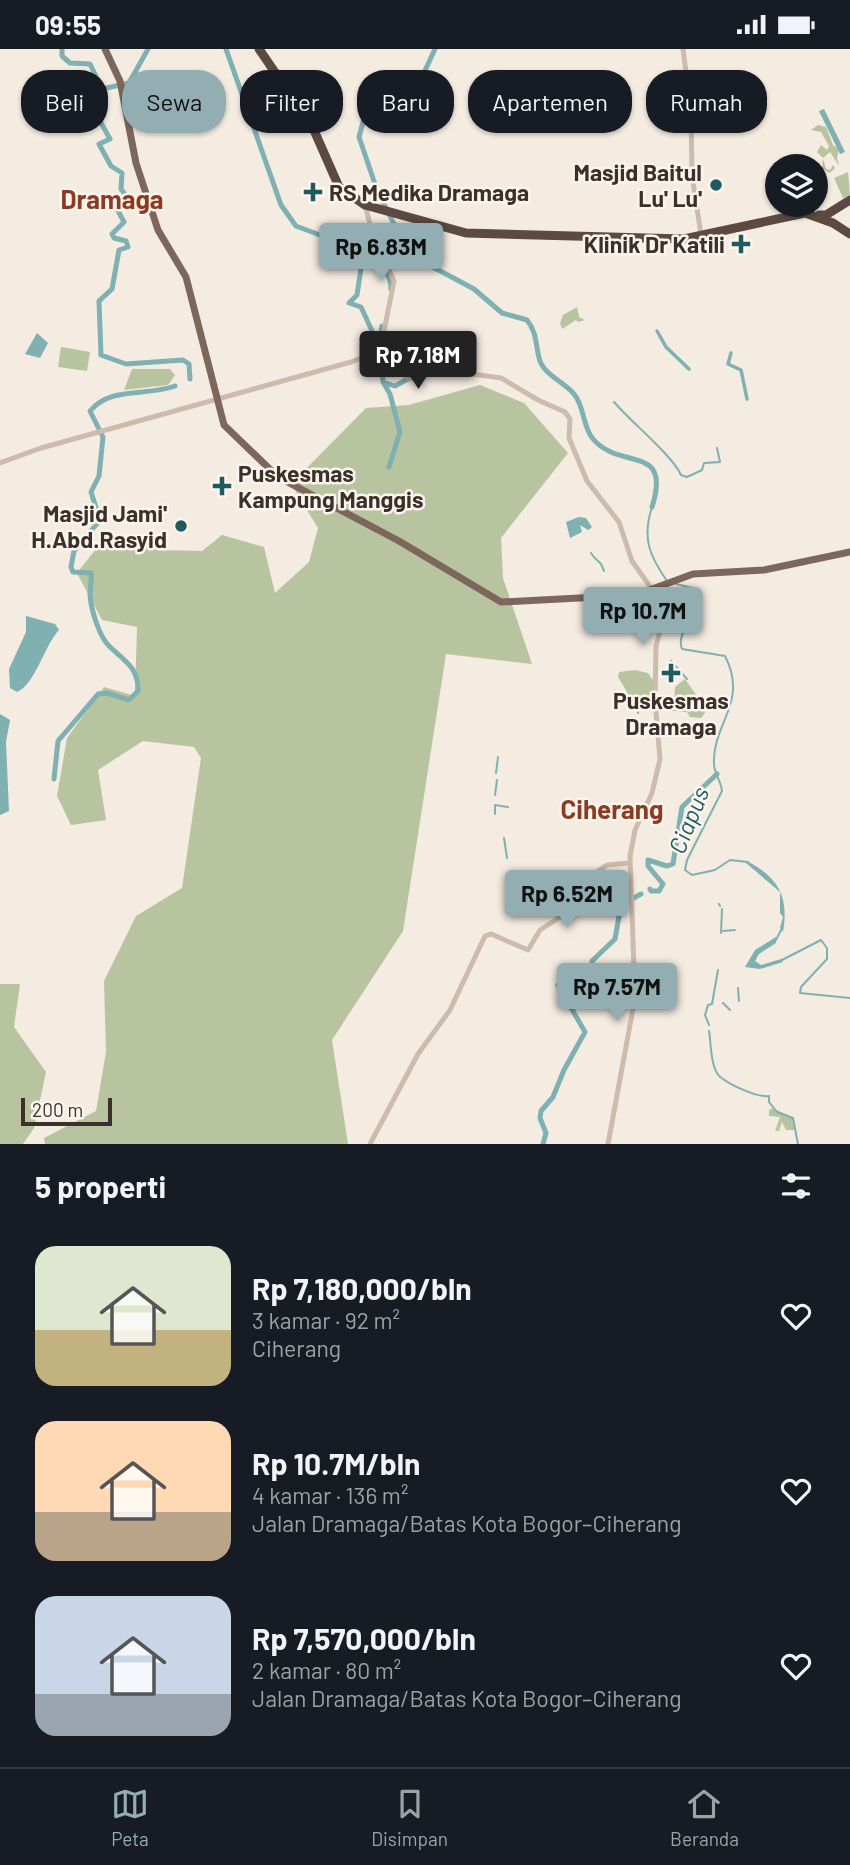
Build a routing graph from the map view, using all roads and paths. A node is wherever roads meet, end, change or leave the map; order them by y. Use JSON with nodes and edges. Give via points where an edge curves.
{"nodes":[{"id":1,"x":106,"y":49,"type":"edge"},
{"id":2,"x":259,"y":49,"type":"edge"},
{"id":3,"x":682,"y":49,"type":"edge"},
{"id":4,"x":850,"y":202,"type":"edge"},
{"id":5,"x":370,"y":206,"type":"junction"},
{"id":6,"x":828,"y":213,"type":"edge"},
{"id":7,"x":788,"y":217,"type":"edge"},
{"id":8,"x":826,"y":217,"type":"edge"},
{"id":9,"x":831,"y":218,"type":"junction"},
{"id":10,"x":850,"y":234,"type":"edge"},
{"id":11,"x":701,"y":235,"type":"junction"},
{"id":12,"x":377,"y":352,"type":"junction"},
{"id":13,"x":218,"y":401,"type":"junction"},
{"id":14,"x":0,"y":463,"type":"edge"},
{"id":15,"x":850,"y":552,"type":"edge"},
{"id":16,"x":654,"y":590,"type":"junction"},
{"id":17,"x":629,"y":863,"type":"junction"},
{"id":18,"x":370,"y":1144,"type":"edge"},
{"id":19,"x":608,"y":1144,"type":"edge"}],
"edges":[{"from":1,"to":13,"type":"main road","via":[[121,84],[138,168],[162,239],[186,277]]},
{"from":2,"to":5,"type":"highway","via":[[313,128],[339,187]]},
{"from":3,"to":11,"type":"street"},
{"from":4,"to":6,"type":"highway"},
{"from":4,"to":9,"type":"highway"},
{"from":5,"to":11,"type":"highway","via":[[466,233],[664,240]]},
{"from":5,"to":12,"type":"street","via":[[368,218],[394,281]]},
{"from":7,"to":11,"type":"highway"},
{"from":8,"to":9,"type":"highway"},
{"from":9,"to":10,"type":"highway"},
{"from":12,"to":13,"type":"street"},
{"from":12,"to":16,"type":"street","via":[[407,378],[438,370],[502,378],[568,415],[569,438],[587,481],[619,522],[632,561]]},
{"from":13,"to":14,"type":"street"},
{"from":13,"to":16,"type":"main road","via":[[225,427],[266,469],[497,601],[624,596]]},
{"from":15,"to":16,"type":"main road","via":[[774,568],[707,572]]},
{"from":16,"to":17,"type":"street","via":[[660,621],[654,701],[660,759],[652,793],[635,830]]},
{"from":17,"to":18,"type":"street","via":[[605,866],[590,876],[578,906],[540,930],[528,950],[489,934],[484,937],[450,1010],[420,1050]]},
{"from":17,"to":19,"type":"street","via":[[635,998]]}]}
